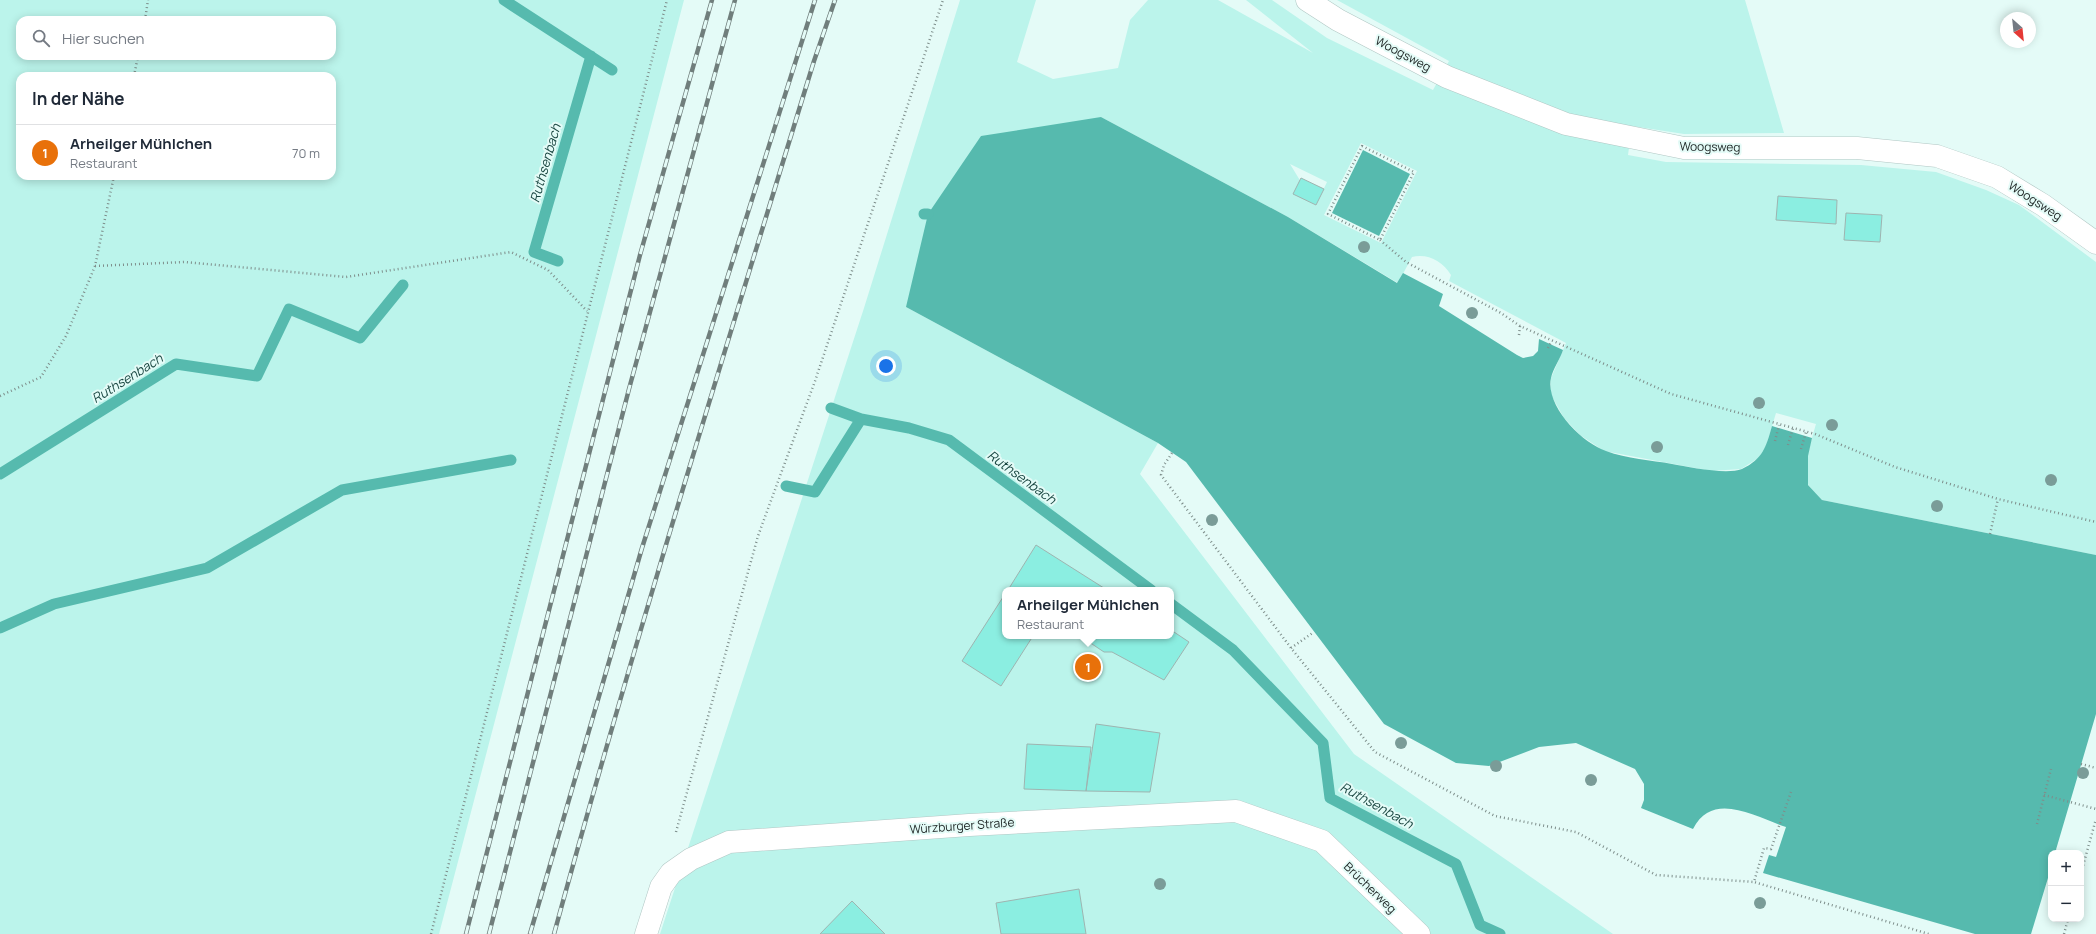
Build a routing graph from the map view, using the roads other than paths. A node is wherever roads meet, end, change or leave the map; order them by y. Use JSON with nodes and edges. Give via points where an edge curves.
{"nodes":[{"id":1,"x":1307,"y":0,"type":"edge"},
{"id":2,"x":2096,"y":243,"type":"edge"},
{"id":3,"x":1322,"y":841,"type":"joint"},
{"id":4,"x":646,"y":934,"type":"edge"},
{"id":5,"x":1419,"y":934,"type":"edge"}],
"edges":[{"from":1,"to":2,"type":"street","name":"Woogsweg","via":[[1338,20],[1447,77],[1566,124],[1684,148],[1857,148],[1937,156],[1997,177],[2043,205]]},
{"from":3,"to":4,"type":"street","name":"Würzburger Straße","via":[[1236,811],[970,825],[729,842],[691,859],[671,873],[660,887]]},
{"from":3,"to":5,"type":"street","name":"Brücherweg"}]}
